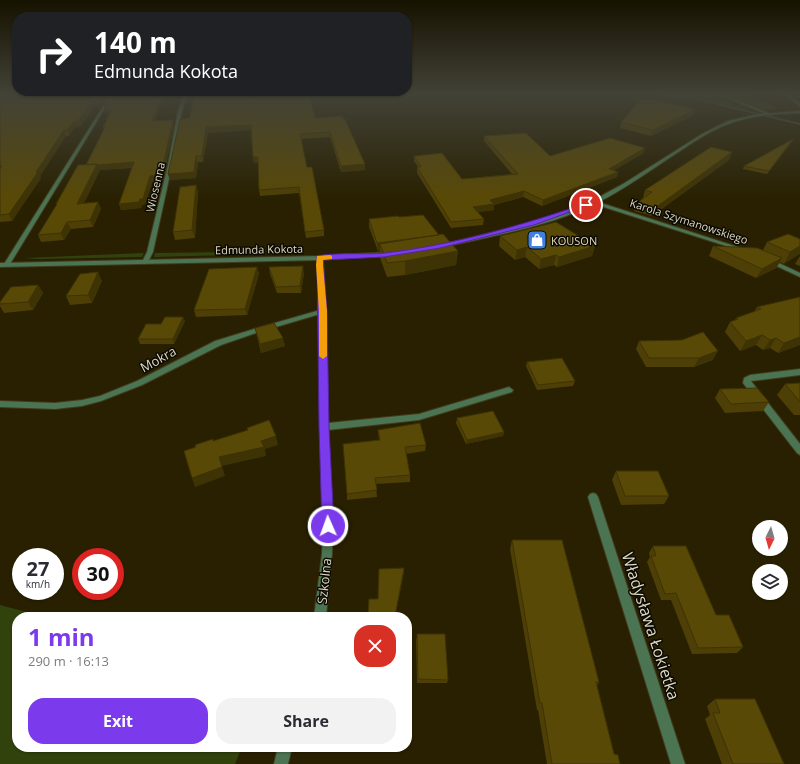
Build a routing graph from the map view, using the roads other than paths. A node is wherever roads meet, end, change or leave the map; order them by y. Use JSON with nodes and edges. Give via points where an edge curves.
{"nodes":[{"id":1,"x":90,"y":129,"type":"edge"},
{"id":2,"x":177,"y":129,"type":"edge"},
{"id":3,"x":715,"y":129,"type":"edge"},
{"id":4,"x":593,"y":202,"type":"junction"},
{"id":5,"x":433,"y":247,"type":"edge"},
{"id":6,"x":399,"y":253,"type":"edge"},
{"id":7,"x":320,"y":258,"type":"junction"},
{"id":8,"x":145,"y":262,"type":"junction"},
{"id":9,"x":7,"y":264,"type":"junction"},
{"id":10,"x":0,"y":265,"type":"edge"},
{"id":11,"x":800,"y":275,"type":"edge"},
{"id":12,"x":323,"y":311,"type":"junction"},
{"id":13,"x":800,"y":372,"type":"edge"},
{"id":14,"x":509,"y":390,"type":"dead end"},
{"id":15,"x":0,"y":404,"type":"edge"},
{"id":16,"x":324,"y":427,"type":"junction"},
{"id":17,"x":800,"y":450,"type":"edge"},
{"id":18,"x":593,"y":497,"type":"dead end"},
{"id":19,"x":321,"y":612,"type":"edge"},
{"id":20,"x":284,"y":752,"type":"edge"},
{"id":21,"x":281,"y":764,"type":"edge"},
{"id":22,"x":678,"y":764,"type":"edge"}],
"edges":[{"from":1,"to":9,"type":"street"},
{"from":2,"to":8,"type":"street","name":"Wiosenna","via":[[150,252]]},
{"from":3,"to":4,"type":"street"},
{"from":4,"to":5,"type":"street","via":[[532,224]]},
{"from":4,"to":11,"type":"street","name":"Karola Szymanowskiego","via":[[722,242]]},
{"from":6,"to":7,"type":"street","name":"Edmunda Kokota"},
{"from":7,"to":8,"type":"street","name":"Edmunda Kokota"},
{"from":7,"to":12,"type":"street","name":"Szkolna"},
{"from":8,"to":9,"type":"street","name":"Edmunda Kokota"},
{"from":9,"to":10,"type":"street","name":"Edmunda Kokota"},
{"from":12,"to":15,"type":"street","name":"Mokra","via":[[219,343],[120,391],[74,404]]},
{"from":12,"to":16,"type":"street","name":"Szkolna"},
{"from":13,"to":17,"type":"street","via":[[747,380]]},
{"from":14,"to":16,"type":"street","via":[[420,417]]},
{"from":16,"to":19,"type":"street","name":"Szkolna","via":[[328,526]]},
{"from":18,"to":22,"type":"street","name":"Władysława Łokietka"},
{"from":20,"to":21,"type":"street"}]}
